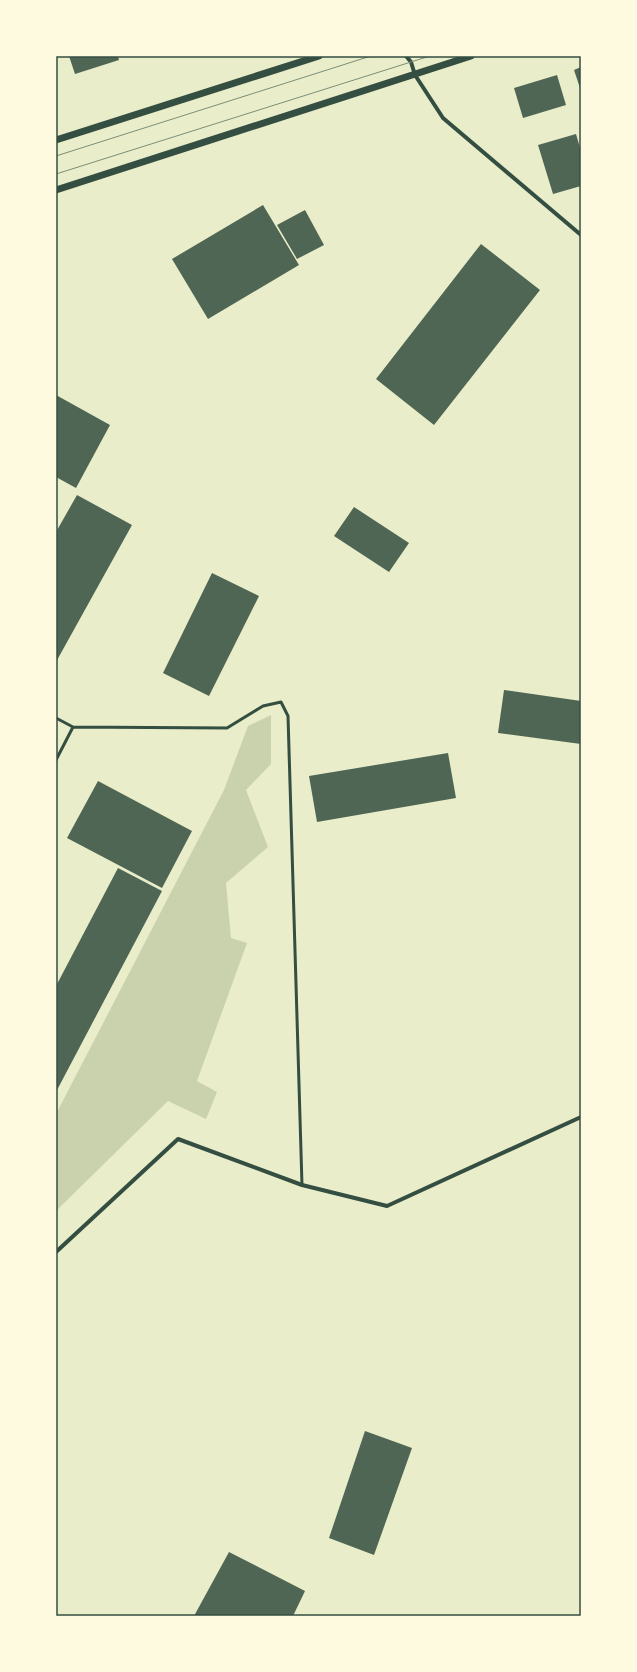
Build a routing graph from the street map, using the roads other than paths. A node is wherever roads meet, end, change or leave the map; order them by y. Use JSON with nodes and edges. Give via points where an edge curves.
{"nodes":[{"id":1,"x":319,"y":56,"type":"edge"},
{"id":2,"x":406,"y":56,"type":"edge"},
{"id":3,"x":472,"y":56,"type":"edge"},
{"id":4,"x":415,"y":75,"type":"junction"},
{"id":5,"x":56,"y":140,"type":"edge"},
{"id":6,"x":56,"y":190,"type":"edge"},
{"id":7,"x":581,"y":235,"type":"edge"},
{"id":8,"x":56,"y":718,"type":"edge"},
{"id":9,"x":73,"y":727,"type":"junction"},
{"id":10,"x":56,"y":760,"type":"edge"},
{"id":11,"x":581,"y":1117,"type":"edge"},
{"id":12,"x":302,"y":1185,"type":"junction"},
{"id":13,"x":56,"y":1252,"type":"edge"}],
"edges":[{"from":1,"to":5,"type":"street"},
{"from":2,"to":4,"type":"street","via":[[412,62]]},
{"from":3,"to":4,"type":"street"},
{"from":4,"to":6,"type":"street"},
{"from":4,"to":7,"type":"street","via":[[443,118]]},
{"from":8,"to":9,"type":"lane"},
{"from":9,"to":10,"type":"lane"},
{"from":9,"to":12,"type":"lane","via":[[227,728],[263,706],[281,702],[288,716]]},
{"from":11,"to":12,"type":"street","via":[[387,1206]]},
{"from":12,"to":13,"type":"street","via":[[178,1139]]}]}
